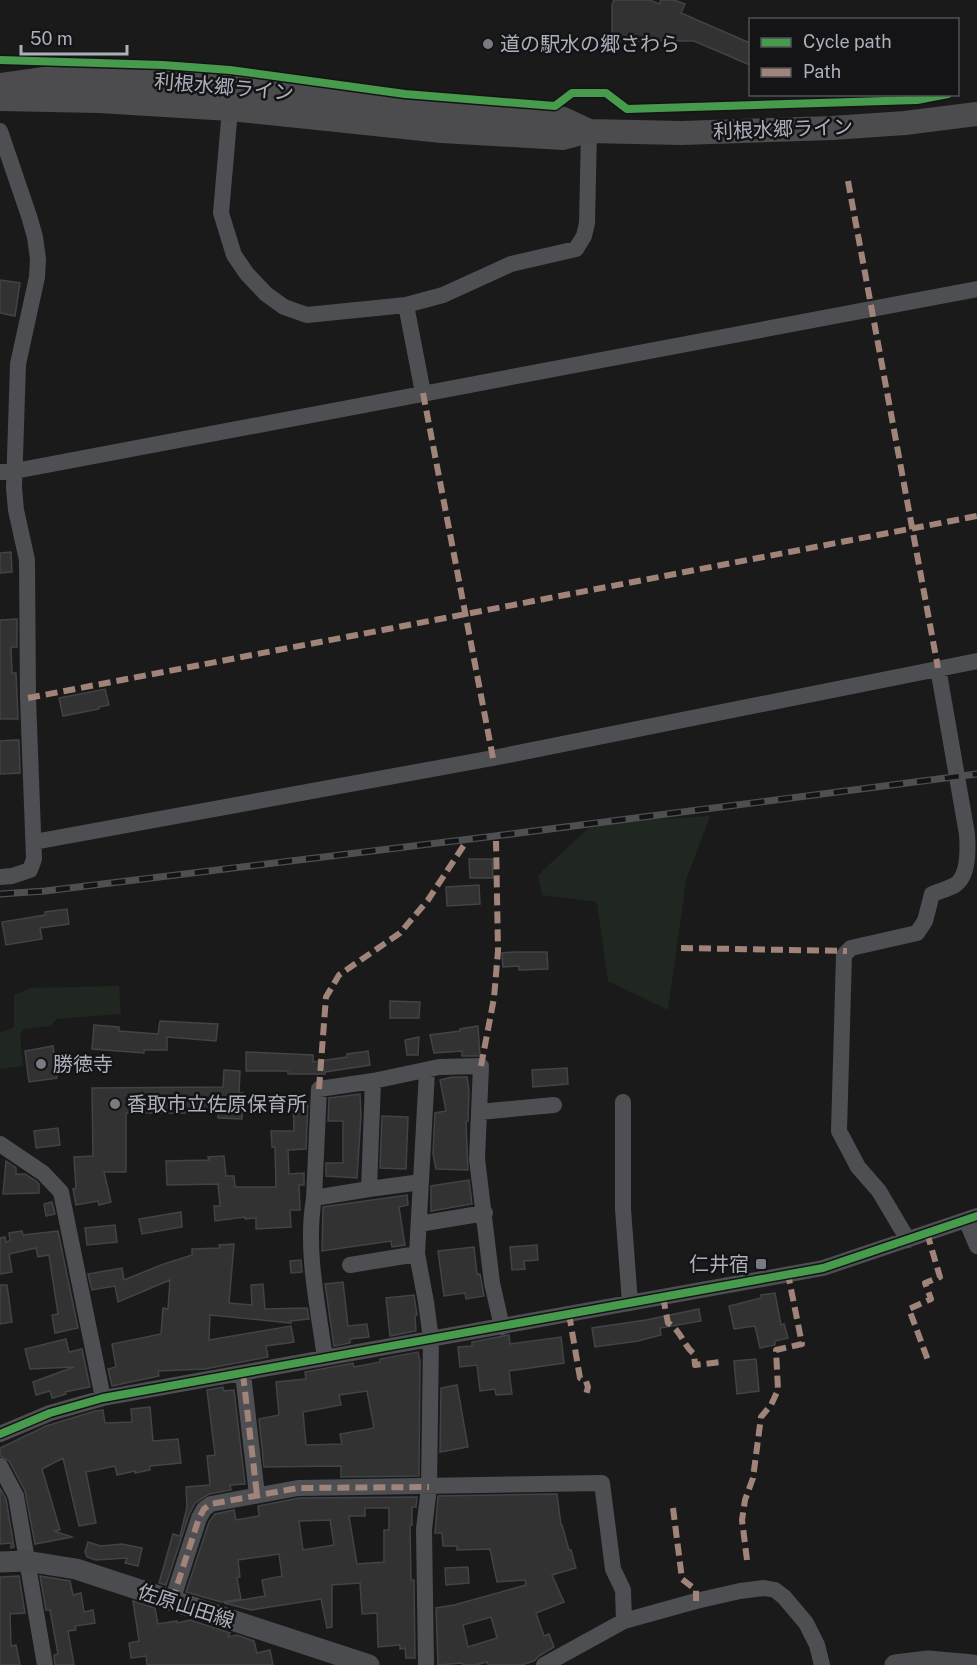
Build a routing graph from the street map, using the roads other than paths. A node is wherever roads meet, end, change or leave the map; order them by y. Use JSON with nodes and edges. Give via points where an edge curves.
{"nodes":[{"id":1,"x":0,"y":85,"type":"edge"},
{"id":2,"x":0,"y":99,"type":"edge"},
{"id":3,"x":230,"y":109,"type":"junction"},
{"id":4,"x":977,"y":114,"type":"edge"},
{"id":5,"x":0,"y":131,"type":"edge"},
{"id":6,"x":589,"y":131,"type":"junction"},
{"id":7,"x":977,"y":289,"type":"edge"},
{"id":8,"x":406,"y":305,"type":"junction"},
{"id":9,"x":423,"y":393,"type":"junction"},
{"id":10,"x":7,"y":472,"type":"edge"},
{"id":11,"x":977,"y":661,"type":"edge"},
{"id":12,"x":939,"y":668,"type":"junction"},
{"id":13,"x":34,"y":842,"type":"junction"},
{"id":14,"x":0,"y":877,"type":"edge"},
{"id":15,"x":427,"y":1071,"type":"junction"},
{"id":16,"x":373,"y":1081,"type":"junction"},
{"id":17,"x":623,"y":1102,"type":"dead end"},
{"id":18,"x":554,"y":1105,"type":"dead end"},
{"id":19,"x":479,"y":1112,"type":"junction"},
{"id":20,"x":0,"y":1144,"type":"edge"},
{"id":21,"x":421,"y":1182,"type":"junction"},
{"id":22,"x":369,"y":1189,"type":"junction"},
{"id":23,"x":314,"y":1198,"type":"junction"},
{"id":24,"x":485,"y":1213,"type":"junction"},
{"id":25,"x":971,"y":1218,"type":"edge"},
{"id":26,"x":418,"y":1224,"type":"junction"},
{"id":27,"x":908,"y":1240,"type":"junction"},
{"id":28,"x":977,"y":1246,"type":"edge"},
{"id":29,"x":417,"y":1254,"type":"junction"},
{"id":30,"x":350,"y":1264,"type":"dead end"},
{"id":31,"x":630,"y":1303,"type":"junction"},
{"id":32,"x":502,"y":1327,"type":"junction"},
{"id":33,"x":431,"y":1339,"type":"junction"},
{"id":34,"x":325,"y":1358,"type":"junction"},
{"id":35,"x":243,"y":1374,"type":"junction"},
{"id":36,"x":103,"y":1398,"type":"junction"},
{"id":37,"x":0,"y":1434,"type":"edge"},
{"id":38,"x":0,"y":1466,"type":"edge"},
{"id":39,"x":429,"y":1487,"type":"junction"},
{"id":40,"x":257,"y":1495,"type":"junction"},
{"id":41,"x":26,"y":1561,"type":"junction"},
{"id":42,"x":0,"y":1562,"type":"edge"},
{"id":43,"x":172,"y":1601,"type":"junction"},
{"id":44,"x":624,"y":1621,"type":"junction"},
{"id":45,"x":45,"y":1665,"type":"edge"},
{"id":46,"x":369,"y":1665,"type":"edge"},
{"id":47,"x":426,"y":1665,"type":"edge"},
{"id":48,"x":544,"y":1665,"type":"edge"},
{"id":49,"x":822,"y":1665,"type":"edge"},
{"id":50,"x":895,"y":1665,"type":"edge"},
{"id":51,"x":973,"y":1665,"type":"edge"}],
"edges":[{"from":1,"to":6,"type":"highway","name":"利根水郷ライン","via":[[59,77],[234,87],[563,119]]},
{"from":2,"to":3,"type":"highway","name":"利根水郷ライン"},
{"from":3,"to":6,"type":"highway","name":"利根水郷ライン","via":[[500,135],[563,138]]},
{"from":3,"to":8,"type":"street","via":[[222,213],[234,255],[247,274],[285,307],[307,315]]},
{"from":4,"to":6,"type":"highway","name":"利根水郷ライン","via":[[796,130]]},
{"from":5,"to":10,"type":"street","via":[[29,216],[38,259],[18,364]]},
{"from":6,"to":8,"type":"street","via":[[587,223],[576,249],[510,264],[443,295]]},
{"from":7,"to":9,"type":"street"},
{"from":8,"to":9,"type":"street"},
{"from":9,"to":10,"type":"street"},
{"from":10,"to":13,"type":"street","via":[[27,560]]},
{"from":11,"to":12,"type":"street"},
{"from":12,"to":13,"type":"street","via":[[493,758]]},
{"from":12,"to":27,"type":"street","via":[[967,834],[968,854],[963,873],[956,884],[932,894],[917,933],[851,948],[844,955],[839,1131],[858,1167],[879,1191]]},
{"from":13,"to":14,"type":"street","via":[[30,870]]},
{"from":15,"to":16,"type":"street"},
{"from":15,"to":19,"type":"street","via":[[482,1066]]},
{"from":15,"to":21,"type":"street"},
{"from":16,"to":22,"type":"street"},
{"from":16,"to":23,"type":"street","via":[[319,1089]]},
{"from":17,"to":31,"type":"street","via":[[623,1209]]},
{"from":18,"to":19,"type":"street"},
{"from":19,"to":24,"type":"street","via":[[477,1159]]},
{"from":20,"to":36,"type":"street","via":[[43,1173],[61,1192]]},
{"from":21,"to":22,"type":"street"},
{"from":21,"to":26,"type":"street"},
{"from":22,"to":23,"type":"street"},
{"from":23,"to":34,"type":"street","via":[[310,1220],[314,1281]]},
{"from":24,"to":26,"type":"street"},
{"from":24,"to":32,"type":"street","via":[[492,1283]]},
{"from":25,"to":27,"type":"street"},
{"from":25,"to":28,"type":"street"},
{"from":26,"to":29,"type":"street"},
{"from":27,"to":31,"type":"street","via":[[823,1268]]},
{"from":29,"to":30,"type":"street"},
{"from":29,"to":33,"type":"street"},
{"from":31,"to":32,"type":"street"},
{"from":32,"to":33,"type":"street"},
{"from":33,"to":34,"type":"street"},
{"from":33,"to":39,"type":"street"},
{"from":34,"to":35,"type":"street"},
{"from":35,"to":36,"type":"street"},
{"from":35,"to":40,"type":"street"},
{"from":36,"to":37,"type":"street","via":[[50,1413]]},
{"from":38,"to":41,"type":"street","via":[[16,1496]]},
{"from":39,"to":40,"type":"street","via":[[298,1488]]},
{"from":39,"to":44,"type":"street","via":[[602,1483],[613,1569],[623,1590]]},
{"from":39,"to":47,"type":"street","via":[[424,1528]]},
{"from":40,"to":43,"type":"street","via":[[211,1504],[204,1509]]},
{"from":41,"to":42,"type":"main road","name":"佐原山田線"},
{"from":41,"to":43,"type":"main road","name":"佐原山田線","via":[[76,1569]]},
{"from":41,"to":45,"type":"street"},
{"from":43,"to":46,"type":"main road","name":"佐原山田線"},
{"from":44,"to":48,"type":"street"},
{"from":44,"to":49,"type":"street","via":[[740,1591],[775,1590],[811,1631]]},
{"from":50,"to":51,"type":"main road","via":[[928,1661]]}]}
